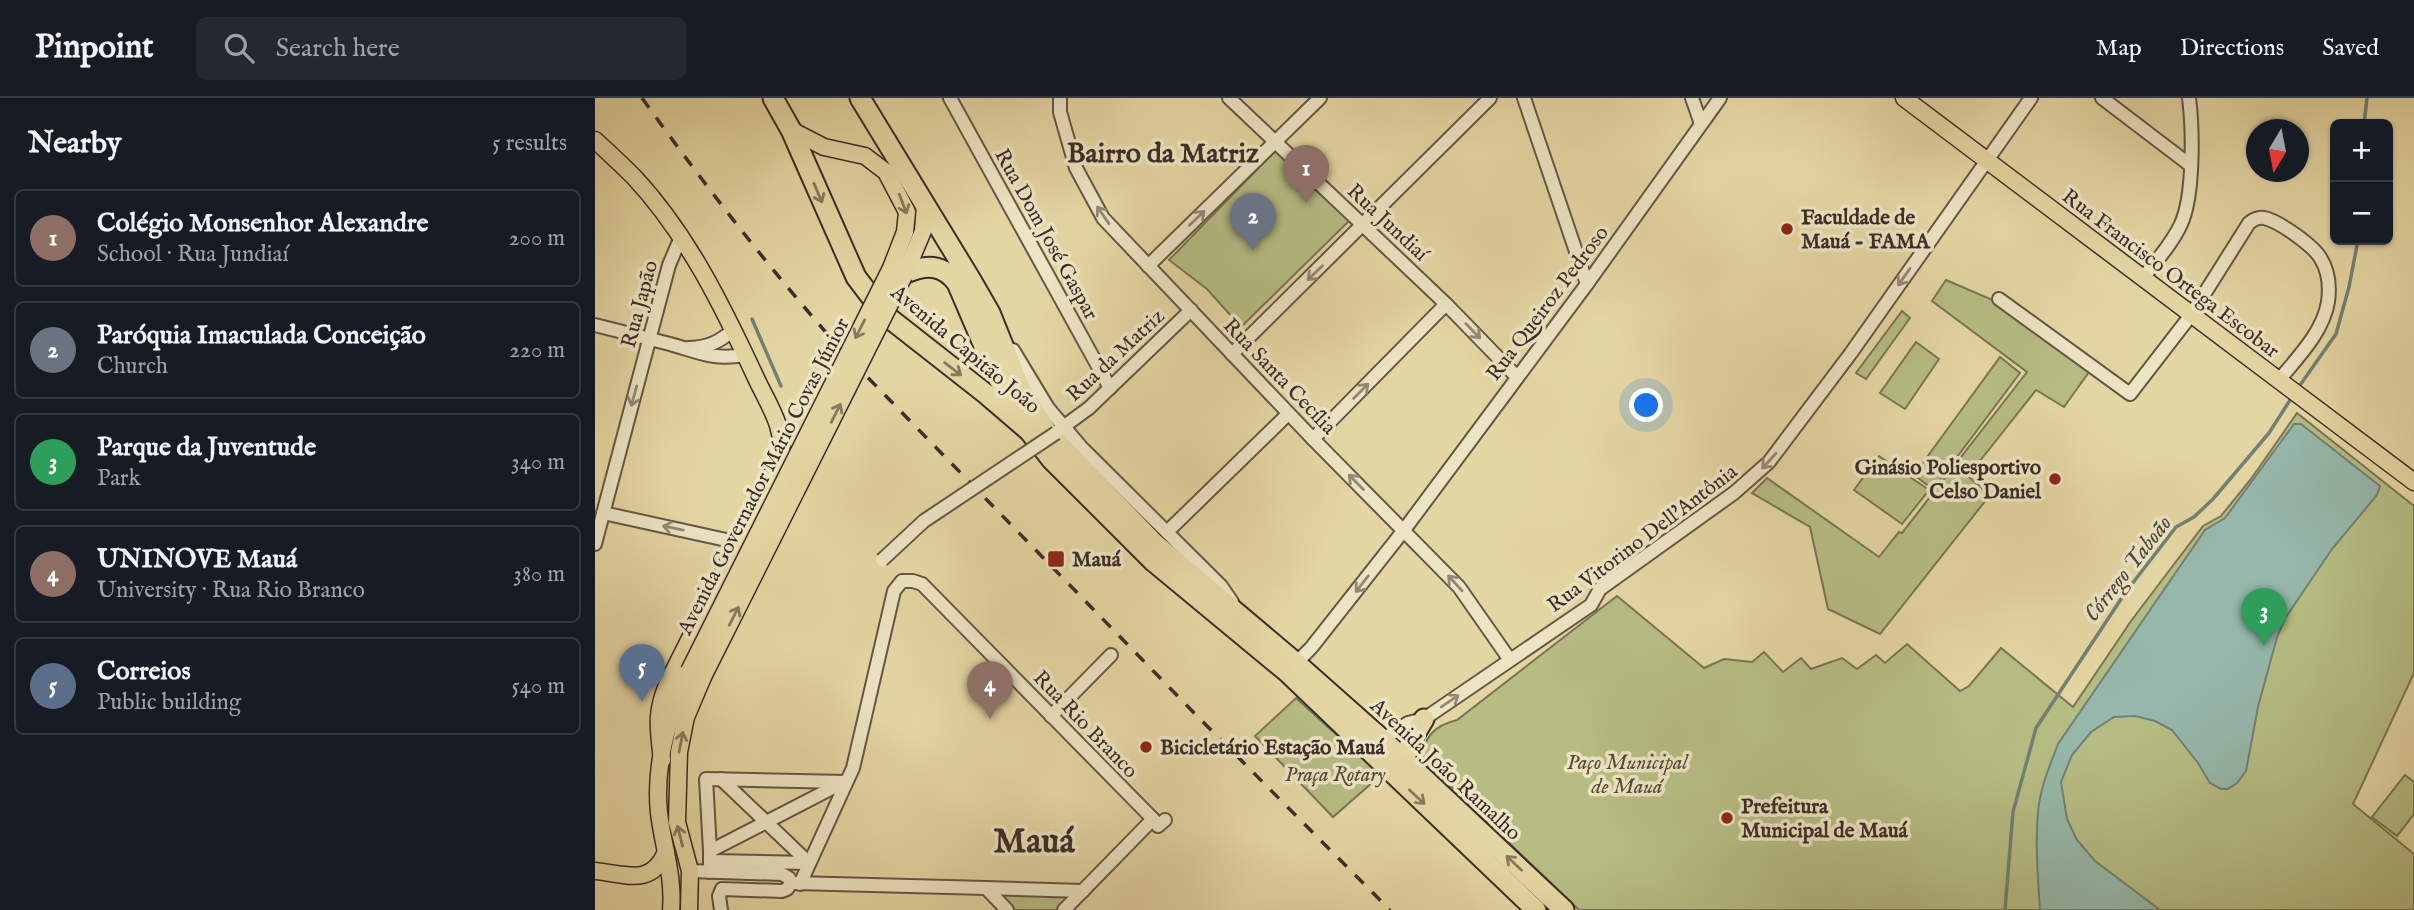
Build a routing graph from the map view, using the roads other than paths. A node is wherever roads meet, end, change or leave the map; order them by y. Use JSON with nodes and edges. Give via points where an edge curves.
{"nodes":[{"id":1,"x":860,"y":98,"type":"edge"},
{"id":2,"x":950,"y":98,"type":"edge"},
{"id":3,"x":1060,"y":98,"type":"edge"},
{"id":4,"x":1229,"y":98,"type":"edge"},
{"id":5,"x":1320,"y":98,"type":"edge"},
{"id":6,"x":1490,"y":98,"type":"edge"},
{"id":7,"x":1524,"y":98,"type":"edge"},
{"id":8,"x":1692,"y":98,"type":"edge"},
{"id":9,"x":1720,"y":98,"type":"edge"},
{"id":10,"x":1903,"y":98,"type":"edge"},
{"id":11,"x":2031,"y":98,"type":"edge"},
{"id":12,"x":2102,"y":98,"type":"edge"},
{"id":13,"x":2189,"y":98,"type":"edge"},
{"id":14,"x":778,"y":101,"type":"edge"},
{"id":15,"x":1701,"y":124,"type":"junction"},
{"id":16,"x":791,"y":130,"type":"junction"},
{"id":17,"x":595,"y":139,"type":"edge"},
{"id":18,"x":1275,"y":142,"type":"junction"},
{"id":19,"x":1985,"y":161,"type":"junction"},
{"id":20,"x":2190,"y":165,"type":"junction"},
{"id":21,"x":925,"y":205,"type":"junction"},
{"id":22,"x":1364,"y":225,"type":"junction"},
{"id":23,"x":681,"y":237,"type":"junction"},
{"id":24,"x":1148,"y":266,"type":"junction"},
{"id":25,"x":900,"y":272,"type":"junction"},
{"id":26,"x":2143,"y":278,"type":"junction"},
{"id":27,"x":1587,"y":284,"type":"junction"},
{"id":28,"x":1999,"y":299,"type":"dead end"},
{"id":29,"x":1446,"y":304,"type":"junction"},
{"id":30,"x":1191,"y":310,"type":"junction"},
{"id":31,"x":990,"y":313,"type":"junction"},
{"id":32,"x":2191,"y":315,"type":"junction"},
{"id":33,"x":595,"y":325,"type":"edge"},
{"id":34,"x":734,"y":329,"type":"junction"},
{"id":35,"x":650,"y":339,"type":"junction"},
{"id":36,"x":684,"y":348,"type":"junction"},
{"id":37,"x":1232,"y":354,"type":"junction"},
{"id":38,"x":745,"y":355,"type":"junction"},
{"id":39,"x":1517,"y":377,"type":"junction"},
{"id":40,"x":2284,"y":384,"type":"junction"},
{"id":41,"x":1110,"y":388,"type":"junction"},
{"id":42,"x":1288,"y":414,"type":"junction"},
{"id":43,"x":1060,"y":430,"type":"junction"},
{"id":44,"x":1029,"y":431,"type":"junction"},
{"id":45,"x":1313,"y":439,"type":"junction"},
{"id":46,"x":2414,"y":482,"type":"edge"},
{"id":47,"x":603,"y":513,"type":"junction"},
{"id":48,"x":1404,"y":530,"type":"junction"},
{"id":49,"x":1167,"y":532,"type":"junction"},
{"id":50,"x":740,"y":542,"type":"junction"},
{"id":51,"x":595,"y":544,"type":"edge"},
{"id":52,"x":882,"y":560,"type":"dead end"},
{"id":53,"x":1239,"y":614,"type":"junction"},
{"id":54,"x":1111,"y":655,"type":"dead end"},
{"id":55,"x":1510,"y":660,"type":"junction"},
{"id":56,"x":1291,"y":667,"type":"junction"},
{"id":57,"x":696,"y":674,"type":"junction"},
{"id":58,"x":1051,"y":716,"type":"junction"},
{"id":59,"x":1424,"y":719,"type":"junction"},
{"id":60,"x":1375,"y":745,"type":"junction"},
{"id":61,"x":662,"y":760,"type":"junction"},
{"id":62,"x":1404,"y":760,"type":"junction"},
{"id":63,"x":782,"y":767,"type":"dead end"},
{"id":64,"x":724,"y":775,"type":"junction"},
{"id":65,"x":782,"y":780,"type":"junction"},
{"id":66,"x":846,"y":782,"type":"junction"},
{"id":67,"x":766,"y":822,"type":"junction"},
{"id":68,"x":666,"y":852,"type":"junction"},
{"id":69,"x":710,"y":861,"type":"junction"},
{"id":70,"x":809,"y":863,"type":"junction"},
{"id":71,"x":595,"y":871,"type":"edge"},
{"id":72,"x":690,"y":871,"type":"junction"},
{"id":73,"x":796,"y":883,"type":"junction"},
{"id":74,"x":986,"y":888,"type":"junction"},
{"id":75,"x":1083,"y":891,"type":"junction"},
{"id":76,"x":671,"y":910,"type":"edge"},
{"id":77,"x":689,"y":910,"type":"edge"},
{"id":78,"x":721,"y":910,"type":"edge"},
{"id":79,"x":1007,"y":910,"type":"edge"},
{"id":80,"x":1064,"y":910,"type":"edge"},
{"id":81,"x":1536,"y":910,"type":"edge"},
{"id":82,"x":1564,"y":910,"type":"edge"}],
"edges":[{"from":1,"to":21,"type":"highway","name":"Avenida Capitão João"},
{"from":2,"to":41,"type":"street","name":"Rua Dom José Gaspar"},
{"from":24,"to":3,"type":"street","name":"Rua Santa Cecília","one_way":true,"via":[[1103,218],[1076,168]]},
{"from":4,"to":18,"type":"street","name":"Rua Jundiaí"},
{"from":5,"to":18,"type":"street"},
{"from":6,"to":22,"type":"street"},
{"from":7,"to":27,"type":"street"},
{"from":8,"to":15,"type":"street"},
{"from":9,"to":15,"type":"street","name":"Rua Queiroz Pedroso"},
{"from":10,"to":19,"type":"main road","name":"Rua Francisco Ortega Escobar"},
{"from":11,"to":19,"type":"street","name":"Rua Vitorino Dell'Antônia"},
{"from":12,"to":20,"type":"street"},
{"from":13,"to":20,"type":"street"},
{"from":14,"to":16,"type":"highway","name":"Avenida Capitão João"},
{"from":15,"to":27,"type":"street","name":"Rua Queiroz Pedroso"},
{"from":16,"to":25,"type":"main road","name":"Avenida Governador Mário Covas Júnior","one_way":true,"via":[[824,147],[865,156],[886,172],[907,212]]},
{"from":16,"to":44,"type":"highway","name":"Avenida Capitão João","one_way":true,"via":[[846,257],[869,296],[895,324]]},
{"from":17,"to":23,"type":"main road","via":[[635,178]]},
{"from":18,"to":22,"type":"street","name":"Rua Jundiaí"},
{"from":24,"to":18,"type":"street","one_way":true},
{"from":19,"to":26,"type":"main road","name":"Rua Francisco Ortega Escobar"},
{"from":19,"to":55,"type":"street","name":"Rua Vitorino Dell'Antônia","one_way":true,"via":[[1769,462],[1734,493],[1600,589],[1591,605]]},
{"from":20,"to":26,"type":"street","via":[[2181,224]]},
{"from":21,"to":25,"type":"main road","name":"Avenida Governador Mário Covas Júnior","via":[[923,231]]},
{"from":21,"to":31,"type":"highway","name":"Avenida Capitão João"},
{"from":22,"to":29,"type":"street","name":"Rua Jundiaí"},
{"from":22,"to":37,"type":"street","one_way":true},
{"from":23,"to":34,"type":"main road"},
{"from":23,"to":35,"type":"street","name":"Rua Japão"},
{"from":24,"to":30,"type":"street","name":"Rua Santa Cecília"},
{"from":25,"to":44,"type":"highway","via":[[929,266],[951,275],[996,374]]},
{"from":25,"to":57,"type":"main road","name":"Avenida Governador Mário Covas Júnior","bridge":true},
{"from":26,"to":32,"type":"main road","name":"Rua Francisco Ortega Escobar"},
{"from":27,"to":39,"type":"street","name":"Rua Queiroz Pedroso"},
{"from":28,"to":32,"type":"street","via":[[2130,394]]},
{"from":29,"to":39,"type":"street","name":"Rua Jundiaí","one_way":true},
{"from":45,"to":29,"type":"street","one_way":true},
{"from":30,"to":37,"type":"street","name":"Rua Santa Cecília"},
{"from":30,"to":41,"type":"street","name":"Rua da Matriz"},
{"from":31,"to":43,"type":"street"},
{"from":31,"to":53,"type":"highway","name":"Avenida Capitão João","via":[[1021,390],[1048,432],[1155,544]]},
{"from":32,"to":40,"type":"main road","name":"Rua Francisco Ortega Escobar"},
{"from":32,"to":40,"type":"street","via":[[2256,218],[2275,222],[2307,244],[2325,268],[2327,304],[2321,325]]},
{"from":33,"to":35,"type":"street"},
{"from":34,"to":36,"type":"street","via":[[707,346]]},
{"from":34,"to":38,"type":"main road"},
{"from":35,"to":36,"type":"street"},
{"from":35,"to":47,"type":"street","name":"Rua Japão","one_way":true},
{"from":36,"to":38,"type":"street","via":[[716,358]]},
{"from":37,"to":42,"type":"street","name":"Rua Santa Cecília"},
{"from":38,"to":50,"type":"main road","via":[[782,438],[780,459]]},
{"from":39,"to":48,"type":"street","name":"Rua Queiroz Pedroso"},
{"from":40,"to":46,"type":"main road","name":"Rua Francisco Ortega Escobar"},
{"from":41,"to":43,"type":"street","name":"Rua da Matriz"},
{"from":42,"to":45,"type":"street","name":"Rua Santa Cecília"},
{"from":42,"to":49,"type":"street"},
{"from":43,"to":49,"type":"street"},
{"from":43,"to":52,"type":"street","name":"Rua da Matriz","bridge":true,"via":[[924,521]]},
{"from":44,"to":56,"type":"highway","name":"Avenida Capitão João","via":[[1154,562]]},
{"from":48,"to":45,"type":"street","name":"Rua Santa Cecília","one_way":true},
{"from":50,"to":47,"type":"street","one_way":true},
{"from":47,"to":51,"type":"street","name":"Rua Japão"},
{"from":55,"to":48,"type":"street","name":"Rua Santa Cecília","one_way":true,"via":[[1459,587]]},
{"from":48,"to":56,"type":"street","name":"Rua Queiroz Pedroso","one_way":true},
{"from":49,"to":53,"type":"street","via":[[1221,586]]},
{"from":50,"to":61,"type":"main road","via":[[659,705]]},
{"from":53,"to":56,"type":"highway","name":"Avenida Capitão João"},
{"from":54,"to":58,"type":"street"},
{"from":59,"to":55,"type":"street","name":"Rua Vitorino Dell'Antônia","one_way":true},
{"from":56,"to":60,"type":"highway","name":"Avenida João Ramalho"},
{"from":56,"to":60,"type":"highway","name":"Avenida João Ramalho","via":[[1320,704]]},
{"from":57,"to":61,"type":"main road","name":"Avenida Governador Mário Covas Júnior","via":[[668,723]]},
{"from":72,"to":57,"type":"main road","name":"Avenida Governador Mário Covas Júnior","one_way":true,"via":[[677,822],[679,752]]},
{"from":58,"to":66,"type":"street","name":"Rua Rio Branco","via":[[922,584],[902,582],[894,592],[860,745]]},
{"from":58,"to":75,"type":"street","name":"Rua Rio Branco","via":[[1159,820]]},
{"from":59,"to":60,"type":"street","name":"Rua Vitorino Dell'Antônia","via":[[1408,723]]},
{"from":59,"to":62,"type":"highway"},
{"from":60,"to":62,"type":"highway","name":"Avenida João Ramalho"},
{"from":60,"to":81,"type":"highway","name":"Avenida João Ramalho","one_way":true},
{"from":61,"to":68,"type":"main road","name":"Avenida Governador Mário Covas Júnior","via":[[659,814]]},
{"from":82,"to":62,"type":"highway","name":"Avenida João Ramalho","one_way":true},
{"from":63,"to":65,"type":"street"},
{"from":64,"to":65,"type":"street"},
{"from":64,"to":67,"type":"street"},
{"from":64,"to":69,"type":"street","via":[[706,779]]},
{"from":65,"to":66,"type":"street"},
{"from":66,"to":67,"type":"street"},
{"from":66,"to":70,"type":"street"},
{"from":67,"to":69,"type":"street"},
{"from":67,"to":70,"type":"street"},
{"from":68,"to":71,"type":"main road","via":[[657,869],[641,876]]},
{"from":68,"to":76,"type":"main road","name":"Avenida Governador Mário Covas Júnior","via":[[672,880]]},
{"from":69,"to":70,"type":"street"},
{"from":69,"to":72,"type":"street"},
{"from":69,"to":73,"type":"street","via":[[782,874]]},
{"from":70,"to":73,"type":"street"},
{"from":72,"to":77,"type":"main road","name":"Avenida Governador Mário Covas Júnior"},
{"from":73,"to":74,"type":"street"},
{"from":73,"to":78,"type":"street","via":[[782,891],[723,889]]},
{"from":74,"to":75,"type":"street"},
{"from":74,"to":79,"type":"street"},
{"from":75,"to":80,"type":"street"}]}
